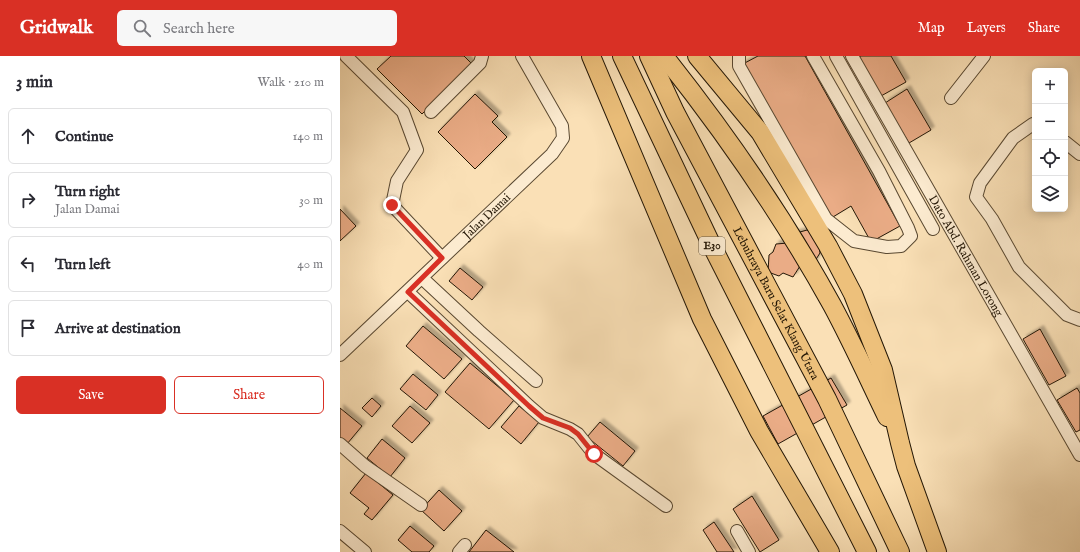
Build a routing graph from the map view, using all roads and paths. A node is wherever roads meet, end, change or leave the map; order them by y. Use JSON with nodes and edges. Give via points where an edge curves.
{"nodes":[{"id":1,"x":346,"y":56,"type":"edge"},
{"id":2,"x":482,"y":56,"type":"edge"},
{"id":3,"x":522,"y":56,"type":"edge"},
{"id":4,"x":591,"y":56,"type":"edge"},
{"id":5,"x":622,"y":56,"type":"edge"},
{"id":6,"x":649,"y":56,"type":"edge"},
{"id":7,"x":664,"y":56,"type":"edge"},
{"id":8,"x":697,"y":56,"type":"edge"},
{"id":9,"x":739,"y":56,"type":"edge"},
{"id":10,"x":813,"y":56,"type":"edge"},
{"id":11,"x":836,"y":56,"type":"edge"},
{"id":12,"x":852,"y":56,"type":"edge"},
{"id":13,"x":984,"y":56,"type":"edge"},
{"id":14,"x":951,"y":98,"type":"dead end"},
{"id":15,"x":431,"y":112,"type":"dead end"},
{"id":16,"x":1032,"y":125,"type":"edge"},
{"id":17,"x":1068,"y":144,"type":"edge"},
{"id":18,"x":1080,"y":154,"type":"edge"},
{"id":19,"x":933,"y":229,"type":"dead end"},
{"id":20,"x":442,"y":258,"type":"junction"},
{"id":21,"x":422,"y":278,"type":"junction"},
{"id":22,"x":408,"y":292,"type":"junction"},
{"id":23,"x":1080,"y":320,"type":"edge"},
{"id":24,"x":340,"y":355,"type":"edge"},
{"id":25,"x":536,"y":381,"type":"dead end"},
{"id":26,"x":900,"y":443,"type":"junction"},
{"id":27,"x":340,"y":444,"type":"edge"},
{"id":28,"x":1080,"y":455,"type":"edge"},
{"id":29,"x":421,"y":505,"type":"dead end"},
{"id":30,"x":666,"y":506,"type":"dead end"},
{"id":31,"x":340,"y":531,"type":"edge"},
{"id":32,"x":737,"y":531,"type":"dead end"},
{"id":33,"x":365,"y":552,"type":"edge"},
{"id":34,"x":749,"y":552,"type":"edge"},
{"id":35,"x":830,"y":552,"type":"edge"},
{"id":36,"x":867,"y":552,"type":"edge"},
{"id":37,"x":900,"y":552,"type":"edge"},
{"id":38,"x":937,"y":552,"type":"edge"}],
"edges":[{"from":1,"to":20,"type":"street","via":[[403,112],[417,150],[397,180],[392,205]]},
{"from":2,"to":15,"type":"street","via":[[480,63]]},
{"from":3,"to":20,"type":"street","name":"Jalan Damai","via":[[562,126],[562,138],[552,154]]},
{"from":4,"to":35,"type":"highway","via":[[702,319],[759,431]]},
{"from":5,"to":36,"type":"highway","number":"E30","via":[[713,248]]},
{"from":6,"to":37,"type":"highway","name":"Lebuhraya Baru Selat Klang Utara","number":"E30","via":[[675,112],[827,399]]},
{"from":7,"to":26,"type":"highway","via":[[762,190],[801,251],[833,307]]},
{"from":8,"to":26,"type":"highway","via":[[760,132],[828,246],[853,294],[883,370]]},
{"from":9,"to":10,"type":"street","via":[[739,66],[826,219],[854,241],[887,247],[901,246],[911,236],[908,228],[879,170]]},
{"from":11,"to":19,"type":"street"},
{"from":12,"to":28,"type":"street","name":"Dato Abd. Rahman Lorong"},
{"from":13,"to":14,"type":"street"},
{"from":16,"to":23,"type":"street","via":[[1013,138],[980,183],[976,198],[992,219],[1019,267],[1067,315]]},
{"from":17,"to":18,"type":"street"},
{"from":20,"to":21,"type":"street","name":"Jalan Damai"},
{"from":21,"to":22,"type":"street","name":"Jalan Damai"},
{"from":21,"to":25,"type":"street"},
{"from":22,"to":24,"type":"street","name":"Jalan Damai"},
{"from":22,"to":30,"type":"street","via":[[543,418],[570,428],[594,454]]},
{"from":26,"to":38,"type":"highway"},
{"from":27,"to":29,"type":"street","via":[[365,466]]},
{"from":31,"to":33,"type":"street"},
{"from":32,"to":34,"type":"street"}]}
